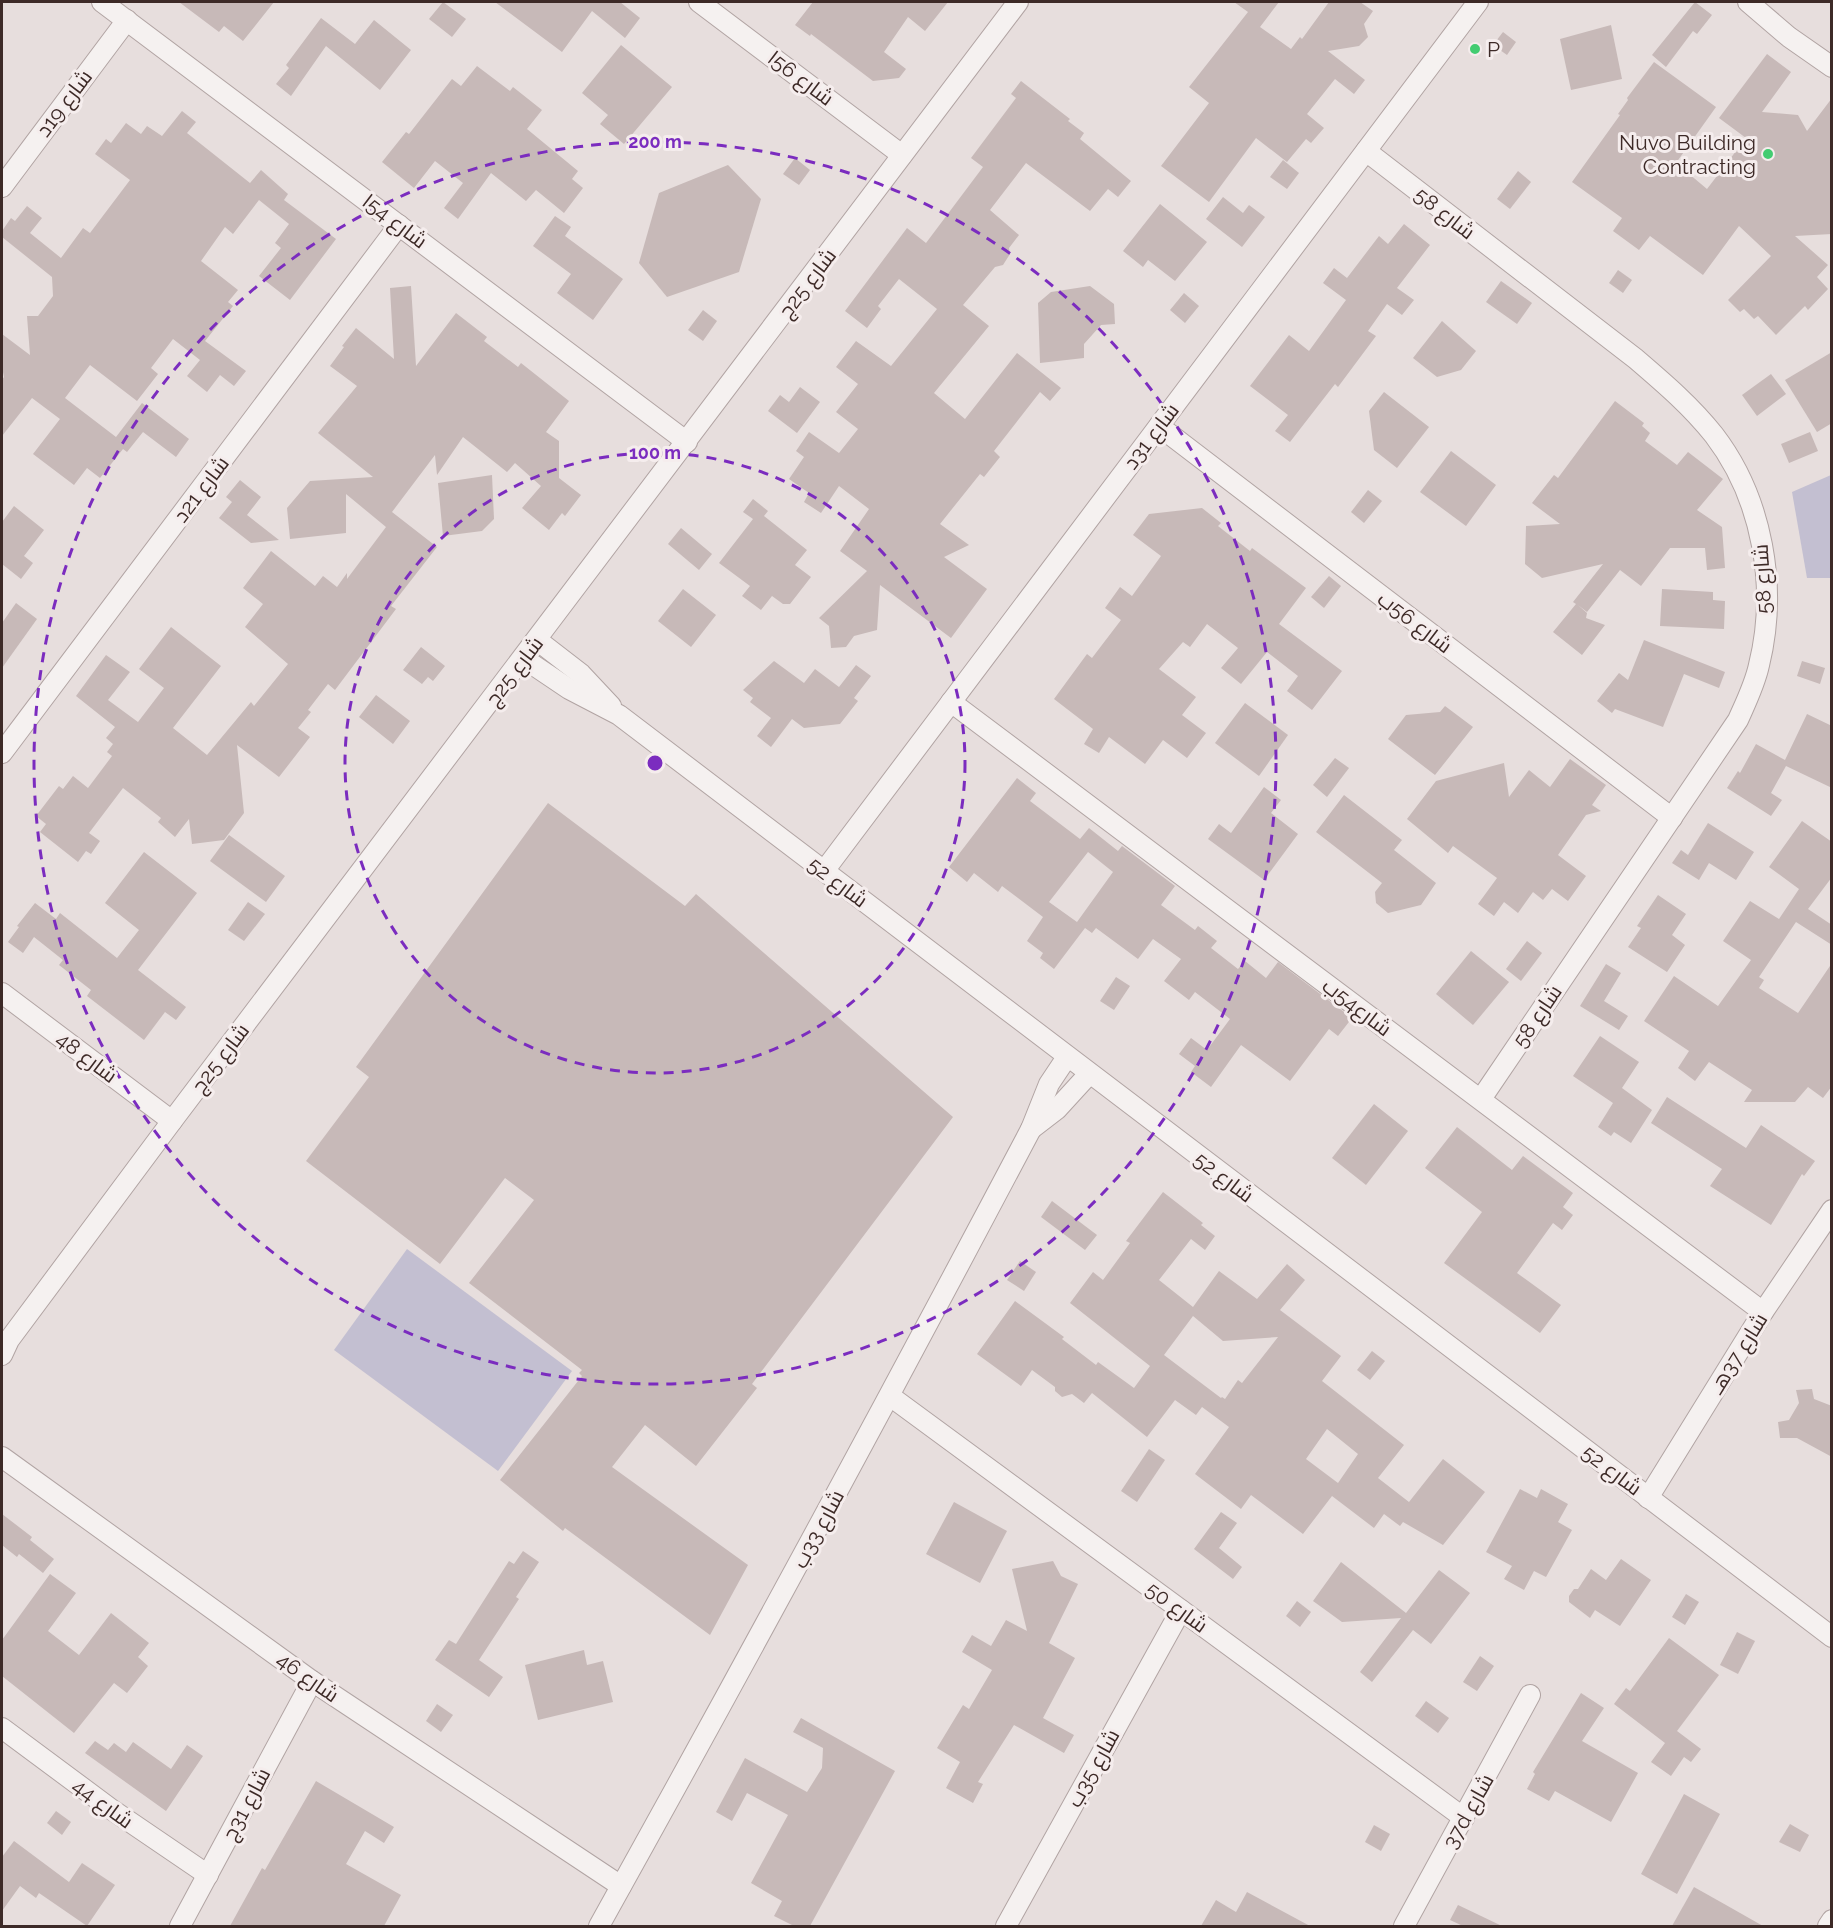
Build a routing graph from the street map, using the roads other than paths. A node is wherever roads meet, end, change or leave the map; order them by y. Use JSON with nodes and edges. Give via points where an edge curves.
{"nodes":[{"id":1,"x":102,"y":2,"type":"edge"},
{"id":2,"x":699,"y":2,"type":"edge"},
{"id":3,"x":1018,"y":2,"type":"edge"},
{"id":4,"x":1479,"y":2,"type":"edge"},
{"id":5,"x":1748,"y":2,"type":"edge"},
{"id":6,"x":127,"y":20,"type":"junction"},
{"id":7,"x":1832,"y":67,"type":"edge"},
{"id":8,"x":1366,"y":151,"type":"junction"},
{"id":9,"x":903,"y":155,"type":"junction"},
{"id":10,"x":2,"y":187,"type":"edge"},
{"id":11,"x":399,"y":225,"type":"junction"},
{"id":12,"x":1159,"y":426,"type":"junction"},
{"id":13,"x":687,"y":442,"type":"junction"},
{"id":14,"x":537,"y":640,"type":"junction"},
{"id":15,"x":523,"y":658,"type":"junction"},
{"id":16,"x":951,"y":702,"type":"junction"},
{"id":17,"x":619,"y":715,"type":"junction"},
{"id":18,"x":2,"y":753,"type":"edge"},
{"id":19,"x":1672,"y":818,"type":"junction"},
{"id":20,"x":824,"y":871,"type":"junction"},
{"id":21,"x":2,"y":993,"type":"edge"},
{"id":22,"x":1067,"y":1057,"type":"junction"},
{"id":23,"x":1089,"y":1074,"type":"junction"},
{"id":24,"x":1481,"y":1099,"type":"junction"},
{"id":25,"x":172,"y":1121,"type":"junction"},
{"id":26,"x":1031,"y":1129,"type":"junction"},
{"id":27,"x":1832,"y":1210,"type":"edge"},
{"id":28,"x":1763,"y":1312,"type":"junction"},
{"id":29,"x":4,"y":1347,"type":"edge"},
{"id":30,"x":890,"y":1396,"type":"junction"},
{"id":31,"x":2,"y":1457,"type":"edge"},
{"id":32,"x":1648,"y":1498,"type":"junction"},
{"id":33,"x":1181,"y":1610,"type":"junction"},
{"id":34,"x":1832,"y":1637,"type":"edge"},
{"id":35,"x":312,"y":1681,"type":"junction"},
{"id":36,"x":1530,"y":1695,"type":"dead end"},
{"id":37,"x":2,"y":1728,"type":"edge"},
{"id":38,"x":1464,"y":1818,"type":"junction"},
{"id":39,"x":208,"y":1875,"type":"junction"},
{"id":40,"x":621,"y":1886,"type":"junction"},
{"id":41,"x":1832,"y":1920,"type":"edge"},
{"id":42,"x":180,"y":1926,"type":"edge"},
{"id":43,"x":599,"y":1926,"type":"edge"},
{"id":44,"x":1006,"y":1926,"type":"edge"},
{"id":45,"x":1404,"y":1926,"type":"edge"},
{"id":46,"x":1828,"y":1926,"type":"edge"}],
"edges":[{"from":1,"to":6,"type":"street","name":"شارع 54ا"},
{"from":2,"to":9,"type":"street","name":"شارع 56ا"},
{"from":3,"to":9,"type":"street","name":"شارع 25ج"},
{"from":4,"to":8,"type":"street","name":"شارع 31د"},
{"from":5,"to":7,"type":"street"},
{"from":6,"to":10,"type":"street","name":"شارع 19د"},
{"from":6,"to":11,"type":"street","name":"شارع 54ا"},
{"from":8,"to":12,"type":"street","name":"شارع 31د"},
{"from":8,"to":19,"type":"street","name":"شارع 58","via":[[1672,390],[1715,437],[1739,475],[1761,538],[1766,578],[1759,664],[1738,720]]},
{"from":9,"to":13,"type":"street","name":"شارع 25ج"},
{"from":11,"to":13,"type":"street","name":"شارع 54ا"},
{"from":11,"to":18,"type":"street","name":"شارع 21د"},
{"from":12,"to":16,"type":"street","name":"شارع 31د"},
{"from":12,"to":19,"type":"street","name":"شارع 56ب"},
{"from":13,"to":14,"type":"street","name":"شارع 25ج"},
{"from":14,"to":15,"type":"street","name":"شارع 25ج"},
{"from":14,"to":17,"type":"street","name":"شارع 52","via":[[581,674]]},
{"from":15,"to":17,"type":"street","name":"شارع 52","via":[[569,689]]},
{"from":15,"to":25,"type":"street","name":"شارع 25ج"},
{"from":16,"to":20,"type":"street","name":"شارع 31د"},
{"from":16,"to":24,"type":"street","name":"شارع54ب"},
{"from":17,"to":20,"type":"street","name":"شارع 52"},
{"from":19,"to":24,"type":"street","name":"شارع 58"},
{"from":20,"to":22,"type":"street","name":"شارع 52"},
{"from":21,"to":25,"type":"street","name":"شارع 48"},
{"from":22,"to":23,"type":"street","name":"شارع 52"},
{"from":22,"to":26,"type":"street","name":"شارع 33ب","via":[[1049,1084]]},
{"from":23,"to":26,"type":"street","name":"شارع 33ب","via":[[1057,1109]]},
{"from":23,"to":32,"type":"street","name":"شارع 52"},
{"from":24,"to":28,"type":"street","name":"شارع54ب"},
{"from":25,"to":29,"type":"street","name":"شارع 25ج"},
{"from":26,"to":30,"type":"street","name":"شارع 33ب"},
{"from":27,"to":28,"type":"street","name":"شارع 37هـ"},
{"from":28,"to":32,"type":"street","name":"شارع 37هـ"},
{"from":30,"to":33,"type":"street","name":"شارع 50"},
{"from":30,"to":40,"type":"street","name":"شارع 33ب"},
{"from":31,"to":35,"type":"street","name":"شارع 46"},
{"from":32,"to":34,"type":"street","name":"شارع 52"},
{"from":33,"to":38,"type":"street","name":"شارع 50"},
{"from":33,"to":44,"type":"street","name":"شارع 35ب"},
{"from":35,"to":39,"type":"street","name":"شارع 31ج"},
{"from":35,"to":40,"type":"street","name":"شارع 46"},
{"from":36,"to":38,"type":"street","name":"37d شارع"},
{"from":37,"to":39,"type":"street","name":"شارع 44"},
{"from":38,"to":45,"type":"street","name":"37d شارع"},
{"from":39,"to":42,"type":"street","name":"شارع 31ج"},
{"from":40,"to":43,"type":"street","name":"شارع 33ب"},
{"from":41,"to":46,"type":"street"}]}
